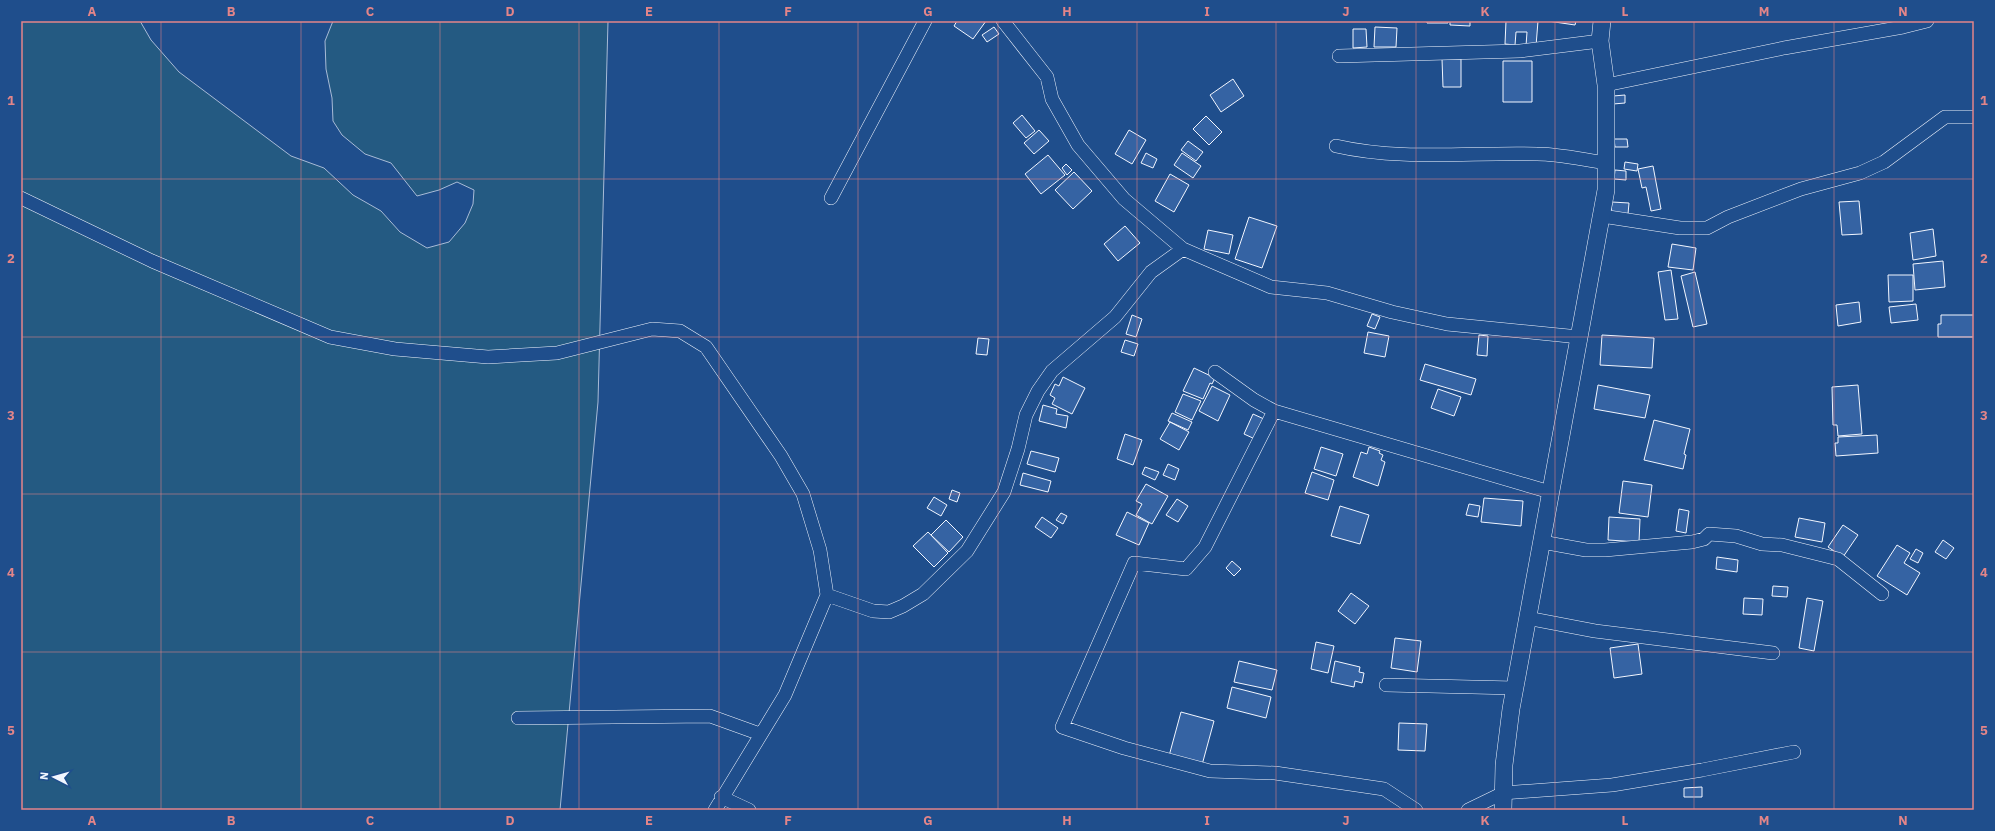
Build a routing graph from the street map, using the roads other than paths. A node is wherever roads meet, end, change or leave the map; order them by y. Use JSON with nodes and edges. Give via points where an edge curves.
{"nodes":[{"id":1,"x":925,"y":21,"type":"edge"},
{"id":2,"x":1003,"y":21,"type":"edge"},
{"id":3,"x":1602,"y":21,"type":"edge"},
{"id":4,"x":1927,"y":21,"type":"edge"},
{"id":5,"x":1600,"y":41,"type":"junction"},
{"id":6,"x":1339,"y":56,"type":"dead end"},
{"id":7,"x":1606,"y":85,"type":"junction"},
{"id":8,"x":1974,"y":117,"type":"edge"},
{"id":9,"x":1336,"y":146,"type":"dead end"},
{"id":10,"x":1607,"y":163,"type":"junction"},
{"id":11,"x":21,"y":198,"type":"edge"},
{"id":12,"x":831,"y":198,"type":"dead end"},
{"id":13,"x":1602,"y":216,"type":"junction"},
{"id":14,"x":1183,"y":250,"type":"junction"},
{"id":15,"x":1579,"y":337,"type":"junction"},
{"id":16,"x":1215,"y":372,"type":"dead end"},
{"id":17,"x":1274,"y":411,"type":"junction"},
{"id":18,"x":1550,"y":492,"type":"junction"},
{"id":19,"x":1542,"y":542,"type":"junction"},
{"id":20,"x":1882,"y":594,"type":"dead end"},
{"id":21,"x":826,"y":595,"type":"junction"},
{"id":22,"x":1527,"y":618,"type":"junction"},
{"id":23,"x":1773,"y":653,"type":"dead end"},
{"id":24,"x":1386,"y":685,"type":"dead end"},
{"id":25,"x":1515,"y":688,"type":"junction"},
{"id":26,"x":518,"y":718,"type":"dead end"},
{"id":27,"x":760,"y":734,"type":"junction"},
{"id":28,"x":1794,"y":752,"type":"dead end"},
{"id":29,"x":1503,"y":793,"type":"junction"},
{"id":30,"x":721,"y":797,"type":"junction"},
{"id":31,"x":715,"y":810,"type":"edge"},
{"id":32,"x":749,"y":810,"type":"edge"},
{"id":33,"x":1416,"y":810,"type":"edge"},
{"id":34,"x":1468,"y":810,"type":"edge"},
{"id":35,"x":1503,"y":810,"type":"edge"}],
"edges":[{"from":1,"to":12,"type":"street"},
{"from":2,"to":14,"type":"street","via":[[1047,76],[1052,99],[1078,145],[1124,199]]},
{"from":3,"to":5,"type":"street"},
{"from":4,"to":7,"type":"street"},
{"from":5,"to":6,"type":"street","via":[[1520,51]]},
{"from":5,"to":7,"type":"street"},
{"from":7,"to":10,"type":"street"},
{"from":8,"to":13,"type":"street","via":[[1946,117],[1878,165],[1860,173],[1802,189],[1728,217],[1707,228],[1680,228]]},
{"from":9,"to":10,"type":"street","via":[[1358,151],[1446,155],[1539,154]]},
{"from":10,"to":13,"type":"street"},
{"from":11,"to":21,"type":"street","via":[[152,261],[330,337],[395,349],[488,357],[557,353],[652,329],[680,331],[706,347],[796,481],[820,550]]},
{"from":13,"to":15,"type":"street"},
{"from":14,"to":15,"type":"street","via":[[1271,287],[1327,293],[1392,312],[1447,324]]},
{"from":14,"to":21,"type":"street","via":[[1151,272],[1115,317],[1052,371],[1026,415],[1004,492],[966,551],[923,594],[889,612],[873,611]]},
{"from":15,"to":18,"type":"street"},
{"from":16,"to":17,"type":"street"},
{"from":17,"to":18,"type":"street"},
{"from":17,"to":33,"type":"street","via":[[1205,547],[1186,569],[1134,563],[1062,727],[1124,748],[1210,771],[1275,773],[1384,789]]},
{"from":18,"to":19,"type":"street"},
{"from":19,"to":20,"type":"street","via":[[1586,550],[1605,550],[1692,542],[1704,539],[1709,534],[1736,536],[1762,544],[1782,545],[1838,559]]},
{"from":19,"to":22,"type":"street"},
{"from":21,"to":27,"type":"street","via":[[785,695]]},
{"from":22,"to":23,"type":"street","via":[[1595,631]]},
{"from":22,"to":25,"type":"street"},
{"from":24,"to":25,"type":"street"},
{"from":25,"to":29,"type":"street","via":[[1504,765]]},
{"from":26,"to":27,"type":"street","via":[[710,716]]},
{"from":27,"to":30,"type":"street"},
{"from":28,"to":29,"type":"street","via":[[1612,785]]},
{"from":29,"to":34,"type":"street"},
{"from":29,"to":35,"type":"street"},
{"from":30,"to":31,"type":"street"},
{"from":30,"to":32,"type":"street"}]}
